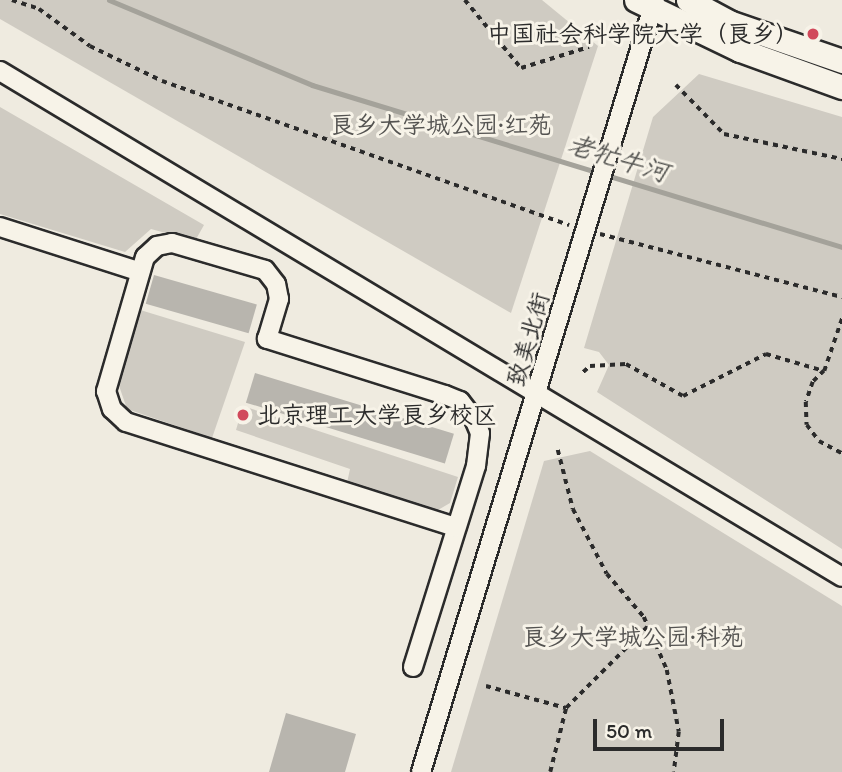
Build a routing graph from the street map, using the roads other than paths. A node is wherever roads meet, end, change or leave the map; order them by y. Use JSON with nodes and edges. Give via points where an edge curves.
{"nodes":[{"id":1,"x":688,"y":0,"type":"edge"},
{"id":2,"x":648,"y":3,"type":"edge"},
{"id":3,"x":842,"y":61,"type":"edge"},
{"id":4,"x":0,"y":71,"type":"edge"},
{"id":5,"x":842,"y":88,"type":"edge"},
{"id":6,"x":0,"y":227,"type":"edge"},
{"id":7,"x":138,"y":271,"type":"junction"},
{"id":8,"x":538,"y":391,"type":"junction"},
{"id":9,"x":456,"y":527,"type":"junction"},
{"id":10,"x":842,"y":577,"type":"edge"},
{"id":11,"x":413,"y":667,"type":"dead end"},
{"id":12,"x":421,"y":772,"type":"edge"}],
"edges":[{"from":1,"to":3,"type":"main road","via":[[729,22]]},
{"from":2,"to":5,"type":"main road","via":[[740,50]]},
{"from":2,"to":8,"type":"street","name":"致美北街"},
{"from":4,"to":8,"type":"street"},
{"from":6,"to":7,"type":"street"},
{"from":7,"to":9,"type":"street","via":[[106,391],[112,409],[126,422]]},
{"from":7,"to":9,"type":"street","via":[[157,246],[172,243],[265,271],[276,284],[279,299],[267,339],[460,401],[480,433],[476,466]]},
{"from":8,"to":10,"type":"street"},
{"from":8,"to":12,"type":"street","name":"致美北街"},
{"from":9,"to":11,"type":"street"}]}
